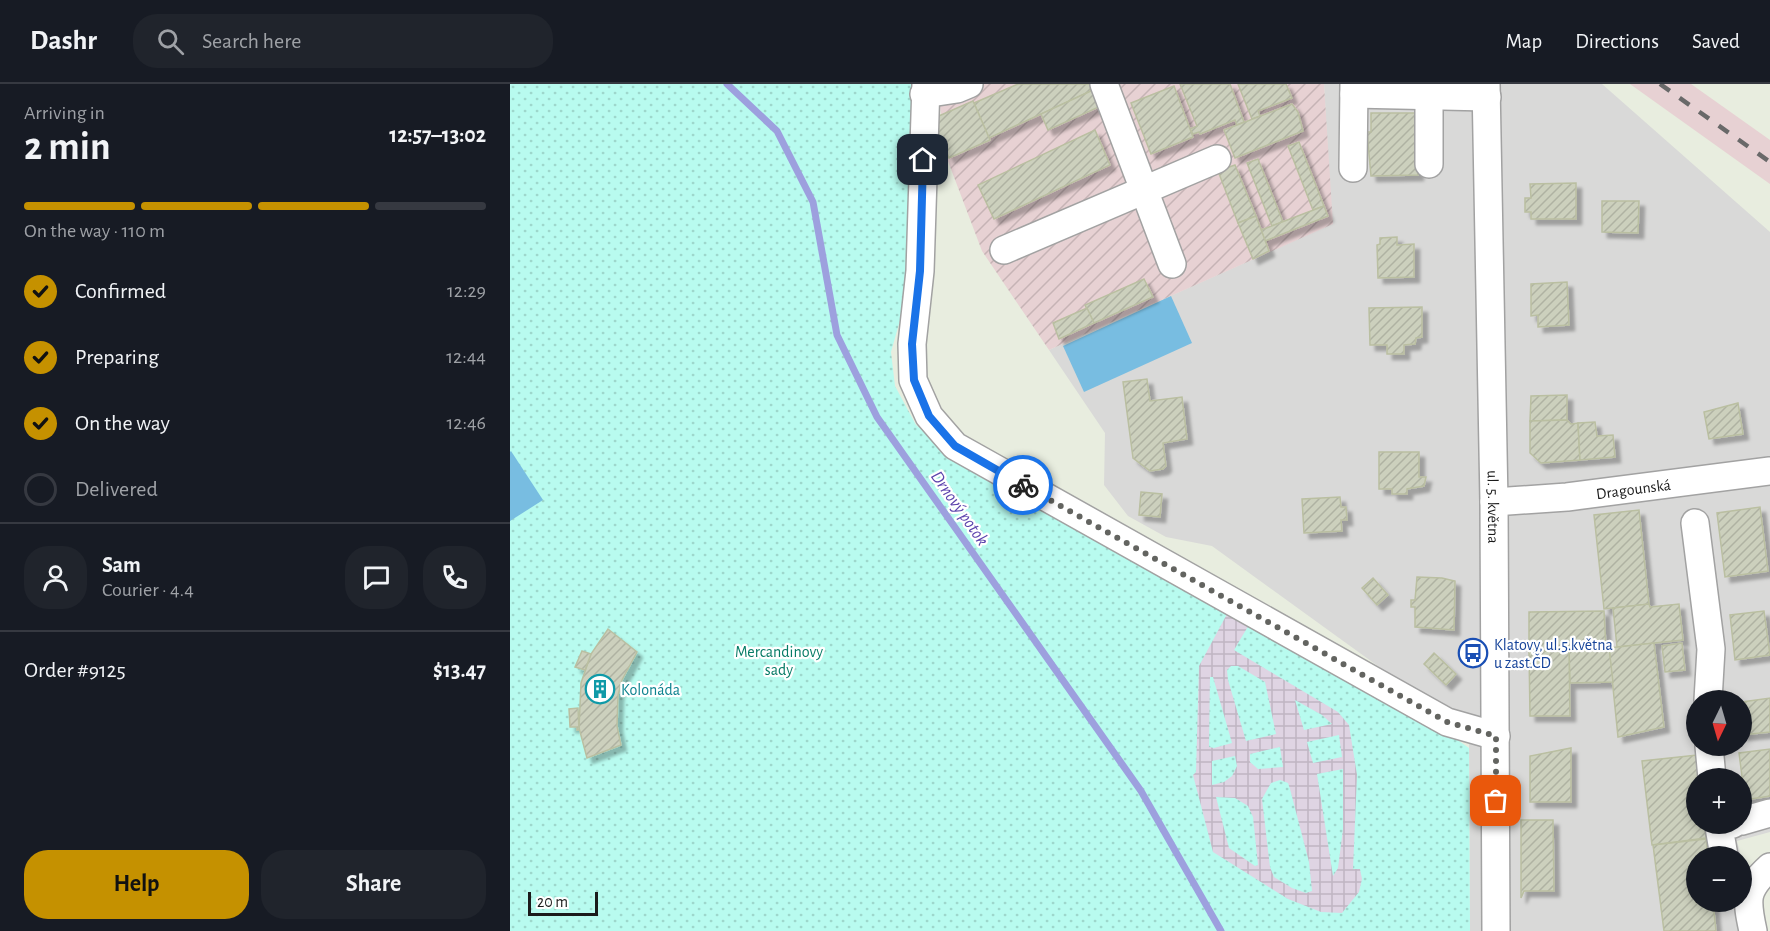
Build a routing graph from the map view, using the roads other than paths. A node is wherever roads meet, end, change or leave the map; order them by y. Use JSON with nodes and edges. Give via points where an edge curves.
{"nodes":[{"id":1,"x":969,"y":84,"type":"edge"},
{"id":2,"x":1104,"y":84,"type":"edge"},
{"id":3,"x":925,"y":89,"type":"edge"},
{"id":4,"x":1354,"y":89,"type":"edge"},
{"id":5,"x":1429,"y":90,"type":"edge"},
{"id":6,"x":1487,"y":91,"type":"edge"},
{"id":7,"x":1217,"y":159,"type":"dead end"},
{"id":8,"x":1429,"y":164,"type":"dead end"},
{"id":9,"x":1353,"y":168,"type":"dead end"},
{"id":10,"x":1144,"y":190,"type":"junction"},
{"id":11,"x":1004,"y":250,"type":"dead end"},
{"id":12,"x":1172,"y":264,"type":"dead end"},
{"id":13,"x":1770,"y":471,"type":"edge"},
{"id":14,"x":1494,"y":502,"type":"junction"},
{"id":15,"x":1695,"y":523,"type":"dead end"},
{"id":16,"x":1709,"y":690,"type":"edge"},
{"id":17,"x":1496,"y":736,"type":"junction"},
{"id":18,"x":1770,"y":813,"type":"edge"},
{"id":19,"x":1752,"y":818,"type":"edge"},
{"id":20,"x":1770,"y":867,"type":"edge"},
{"id":21,"x":1752,"y":883,"type":"edge"},
{"id":22,"x":1749,"y":912,"type":"edge"},
{"id":23,"x":1496,"y":931,"type":"edge"},
{"id":24,"x":1753,"y":931,"type":"edge"}],
"edges":[{"from":1,"to":3,"type":"street","via":[[957,89]]},
{"from":2,"to":10,"type":"street"},
{"from":3,"to":17,"type":"street","via":[[920,271],[912,344],[914,380],[929,416],[955,446],[1447,722]]},
{"from":4,"to":5,"type":"street"},
{"from":4,"to":9,"type":"street"},
{"from":5,"to":6,"type":"street"},
{"from":5,"to":8,"type":"street"},
{"from":6,"to":14,"type":"street","name":"ul. 5. května"},
{"from":7,"to":10,"type":"street"},
{"from":10,"to":11,"type":"street"},
{"from":10,"to":12,"type":"street"},
{"from":13,"to":14,"type":"street","name":"Dragounská","via":[[1567,497]]},
{"from":14,"to":17,"type":"street","name":"ul. 5. května"},
{"from":15,"to":16,"type":"street","via":[[1711,648]]},
{"from":17,"to":23,"type":"street","name":"ul. 5. května"},
{"from":18,"to":19,"type":"street"},
{"from":20,"to":21,"type":"street"},
{"from":22,"to":24,"type":"street"}]}
